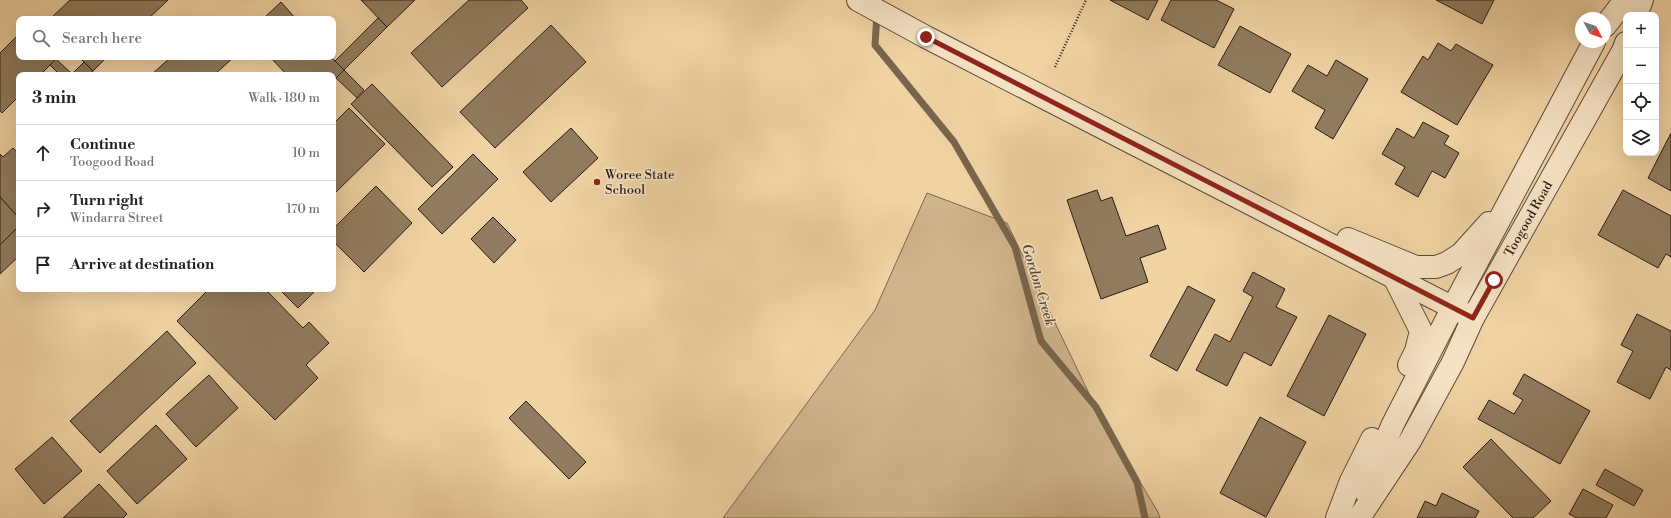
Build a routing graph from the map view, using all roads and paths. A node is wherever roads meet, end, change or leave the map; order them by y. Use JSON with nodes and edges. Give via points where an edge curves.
{"nodes":[{"id":1,"x":858,"y":0,"type":"edge"},
{"id":2,"x":1086,"y":0,"type":"edge"},
{"id":3,"x":1625,"y":0,"type":"edge"},
{"id":4,"x":1642,"y":0,"type":"edge"},
{"id":5,"x":1637,"y":12,"type":"edge"},
{"id":6,"x":1611,"y":18,"type":"edge"},
{"id":7,"x":1591,"y":48,"type":"edge"},
{"id":8,"x":1624,"y":48,"type":"edge"},
{"id":9,"x":1055,"y":67,"type":"dead end"},
{"id":10,"x":1161,"y":158,"type":"junction"},
{"id":11,"x":1511,"y":198,"type":"junction"},
{"id":12,"x":1394,"y":277,"type":"junction"},
{"id":13,"x":1453,"y":307,"type":"junction"},
{"id":14,"x":1473,"y":318,"type":"junction"},
{"id":15,"x":1337,"y":518,"type":"edge"},
{"id":16,"x":1353,"y":518,"type":"edge"},
{"id":17,"x":1358,"y":518,"type":"edge"}],
"edges":[{"from":1,"to":10,"type":"street"},
{"from":2,"to":9,"type":"path"},
{"from":3,"to":6,"type":"street"},
{"from":4,"to":5,"type":"street"},
{"from":7,"to":11,"type":"street","name":"Toogood Road"},
{"from":8,"to":14,"type":"street","name":"Toogood Road"},
{"from":10,"to":11,"type":"street","via":[[1416,267],[1436,267],[1461,254]]},
{"from":10,"to":12,"type":"street"},
{"from":11,"to":13,"type":"street","name":"Toogood Road"},
{"from":12,"to":13,"type":"street"},
{"from":12,"to":15,"type":"street","via":[[1421,331],[1420,338],[1416,351],[1351,481]]},
{"from":13,"to":14,"type":"street"},
{"from":13,"to":16,"type":"street","name":"Toogood Road","via":[[1392,426]]},
{"from":14,"to":17,"type":"street","name":"Toogood Road","via":[[1453,362],[1410,441]]}]}
